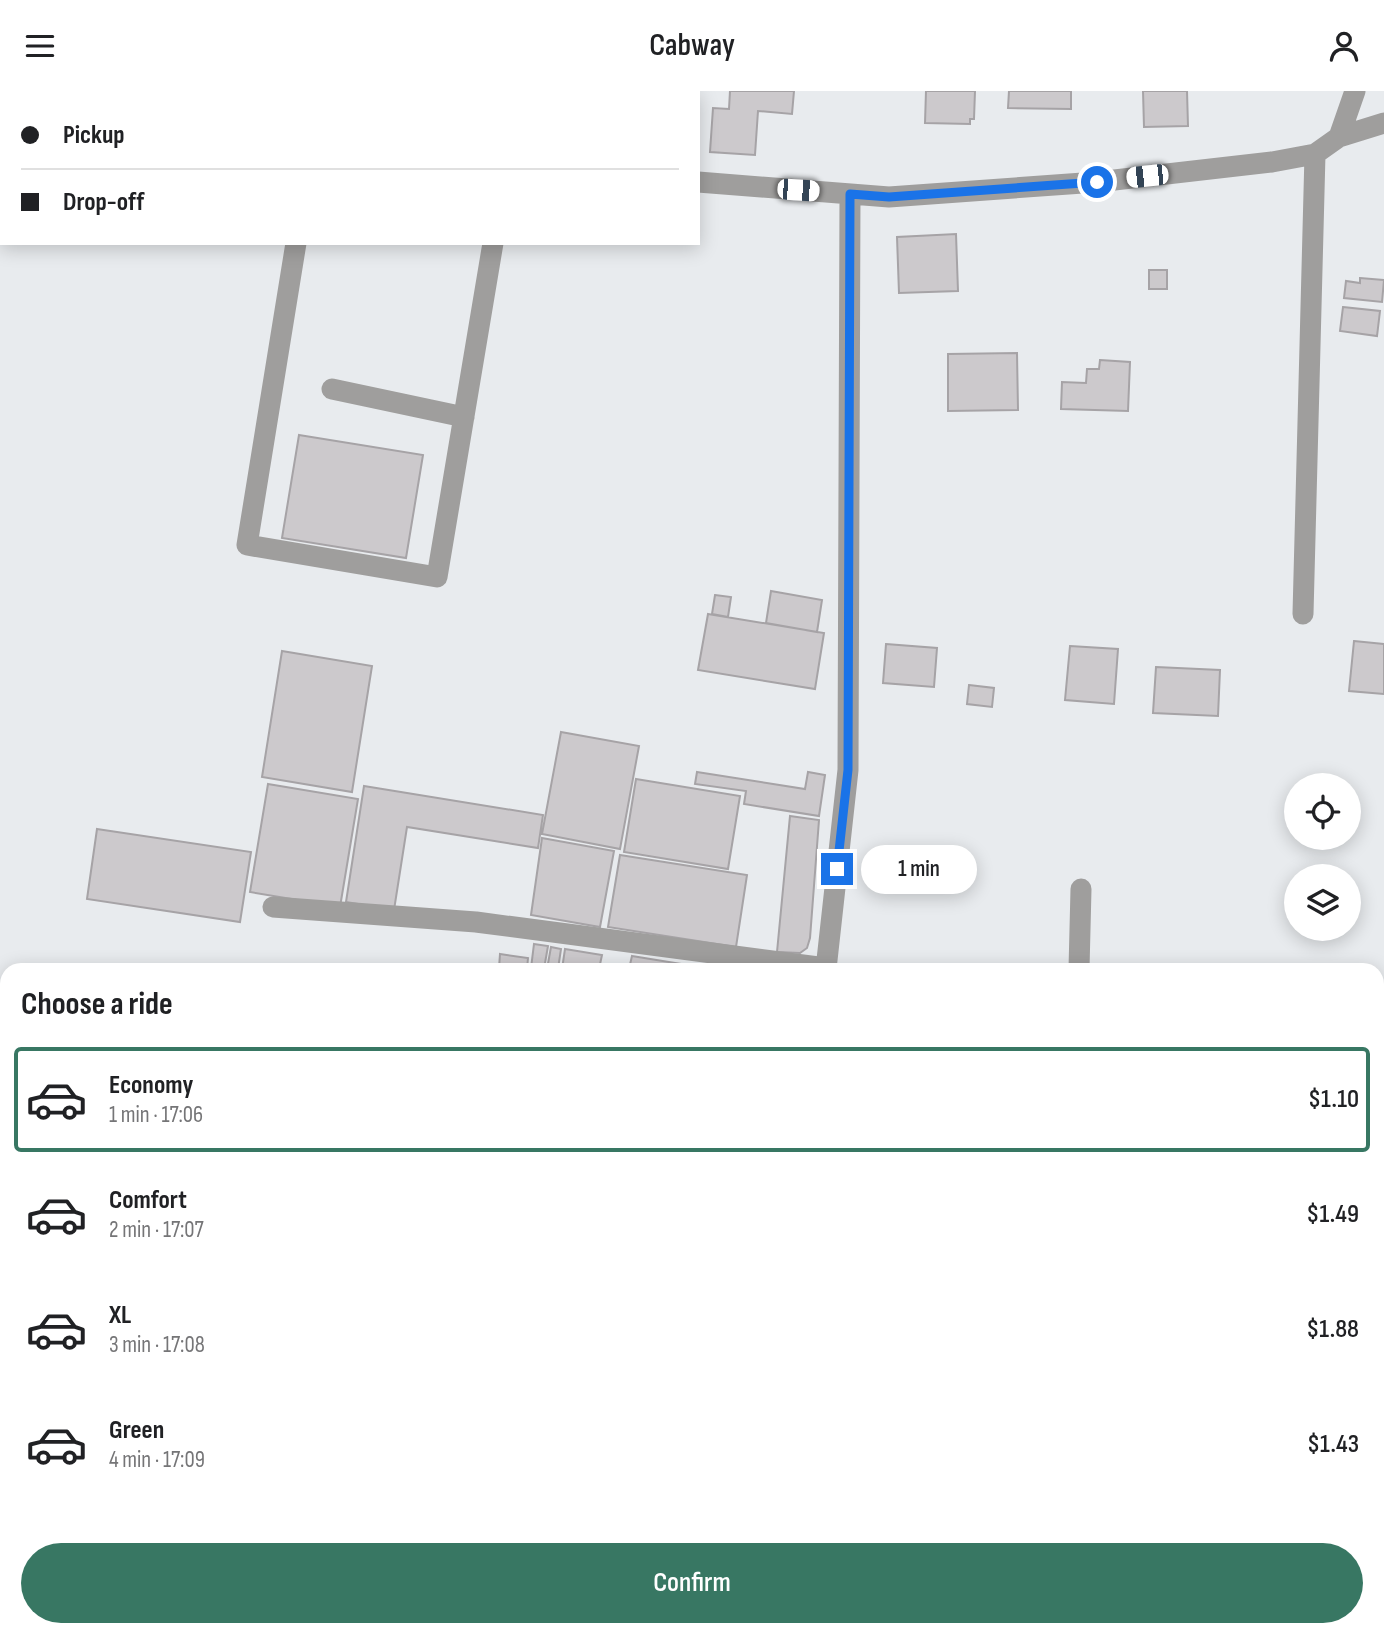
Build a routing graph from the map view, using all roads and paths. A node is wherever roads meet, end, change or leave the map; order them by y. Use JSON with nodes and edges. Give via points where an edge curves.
{"nodes":[{"id":1,"x":1355,"y":91,"type":"edge"},
{"id":2,"x":1384,"y":123,"type":"edge"},
{"id":3,"x":1339,"y":137,"type":"junction"},
{"id":4,"x":1315,"y":154,"type":"junction"},
{"id":5,"x":700,"y":182,"type":"edge"},
{"id":6,"x":850,"y":194,"type":"junction"},
{"id":7,"x":296,"y":245,"type":"edge"},
{"id":8,"x":493,"y":245,"type":"edge"},
{"id":9,"x":332,"y":389,"type":"dead end"},
{"id":10,"x":464,"y":417,"type":"junction"},
{"id":11,"x":1303,"y":614,"type":"dead end"},
{"id":12,"x":1081,"y":888,"type":"dead end"},
{"id":13,"x":273,"y":907,"type":"dead end"},
{"id":14,"x":781,"y":963,"type":"edge"},
{"id":15,"x":827,"y":963,"type":"edge"},
{"id":16,"x":1079,"y":963,"type":"edge"}],
"edges":[{"from":1,"to":3,"type":"street"},
{"from":2,"to":3,"type":"street"},
{"from":3,"to":4,"type":"street"},
{"from":4,"to":6,"type":"street","via":[[1097,182],[889,197]]},
{"from":4,"to":11,"type":"street"},
{"from":5,"to":6,"type":"street"},
{"from":6,"to":15,"type":"street","via":[[848,770]]},
{"from":7,"to":10,"type":"street","via":[[247,545],[436,577]]},
{"from":8,"to":10,"type":"street"},
{"from":9,"to":10,"type":"street"},
{"from":12,"to":16,"type":"street"},
{"from":13,"to":14,"type":"street","via":[[476,922]]}]}
